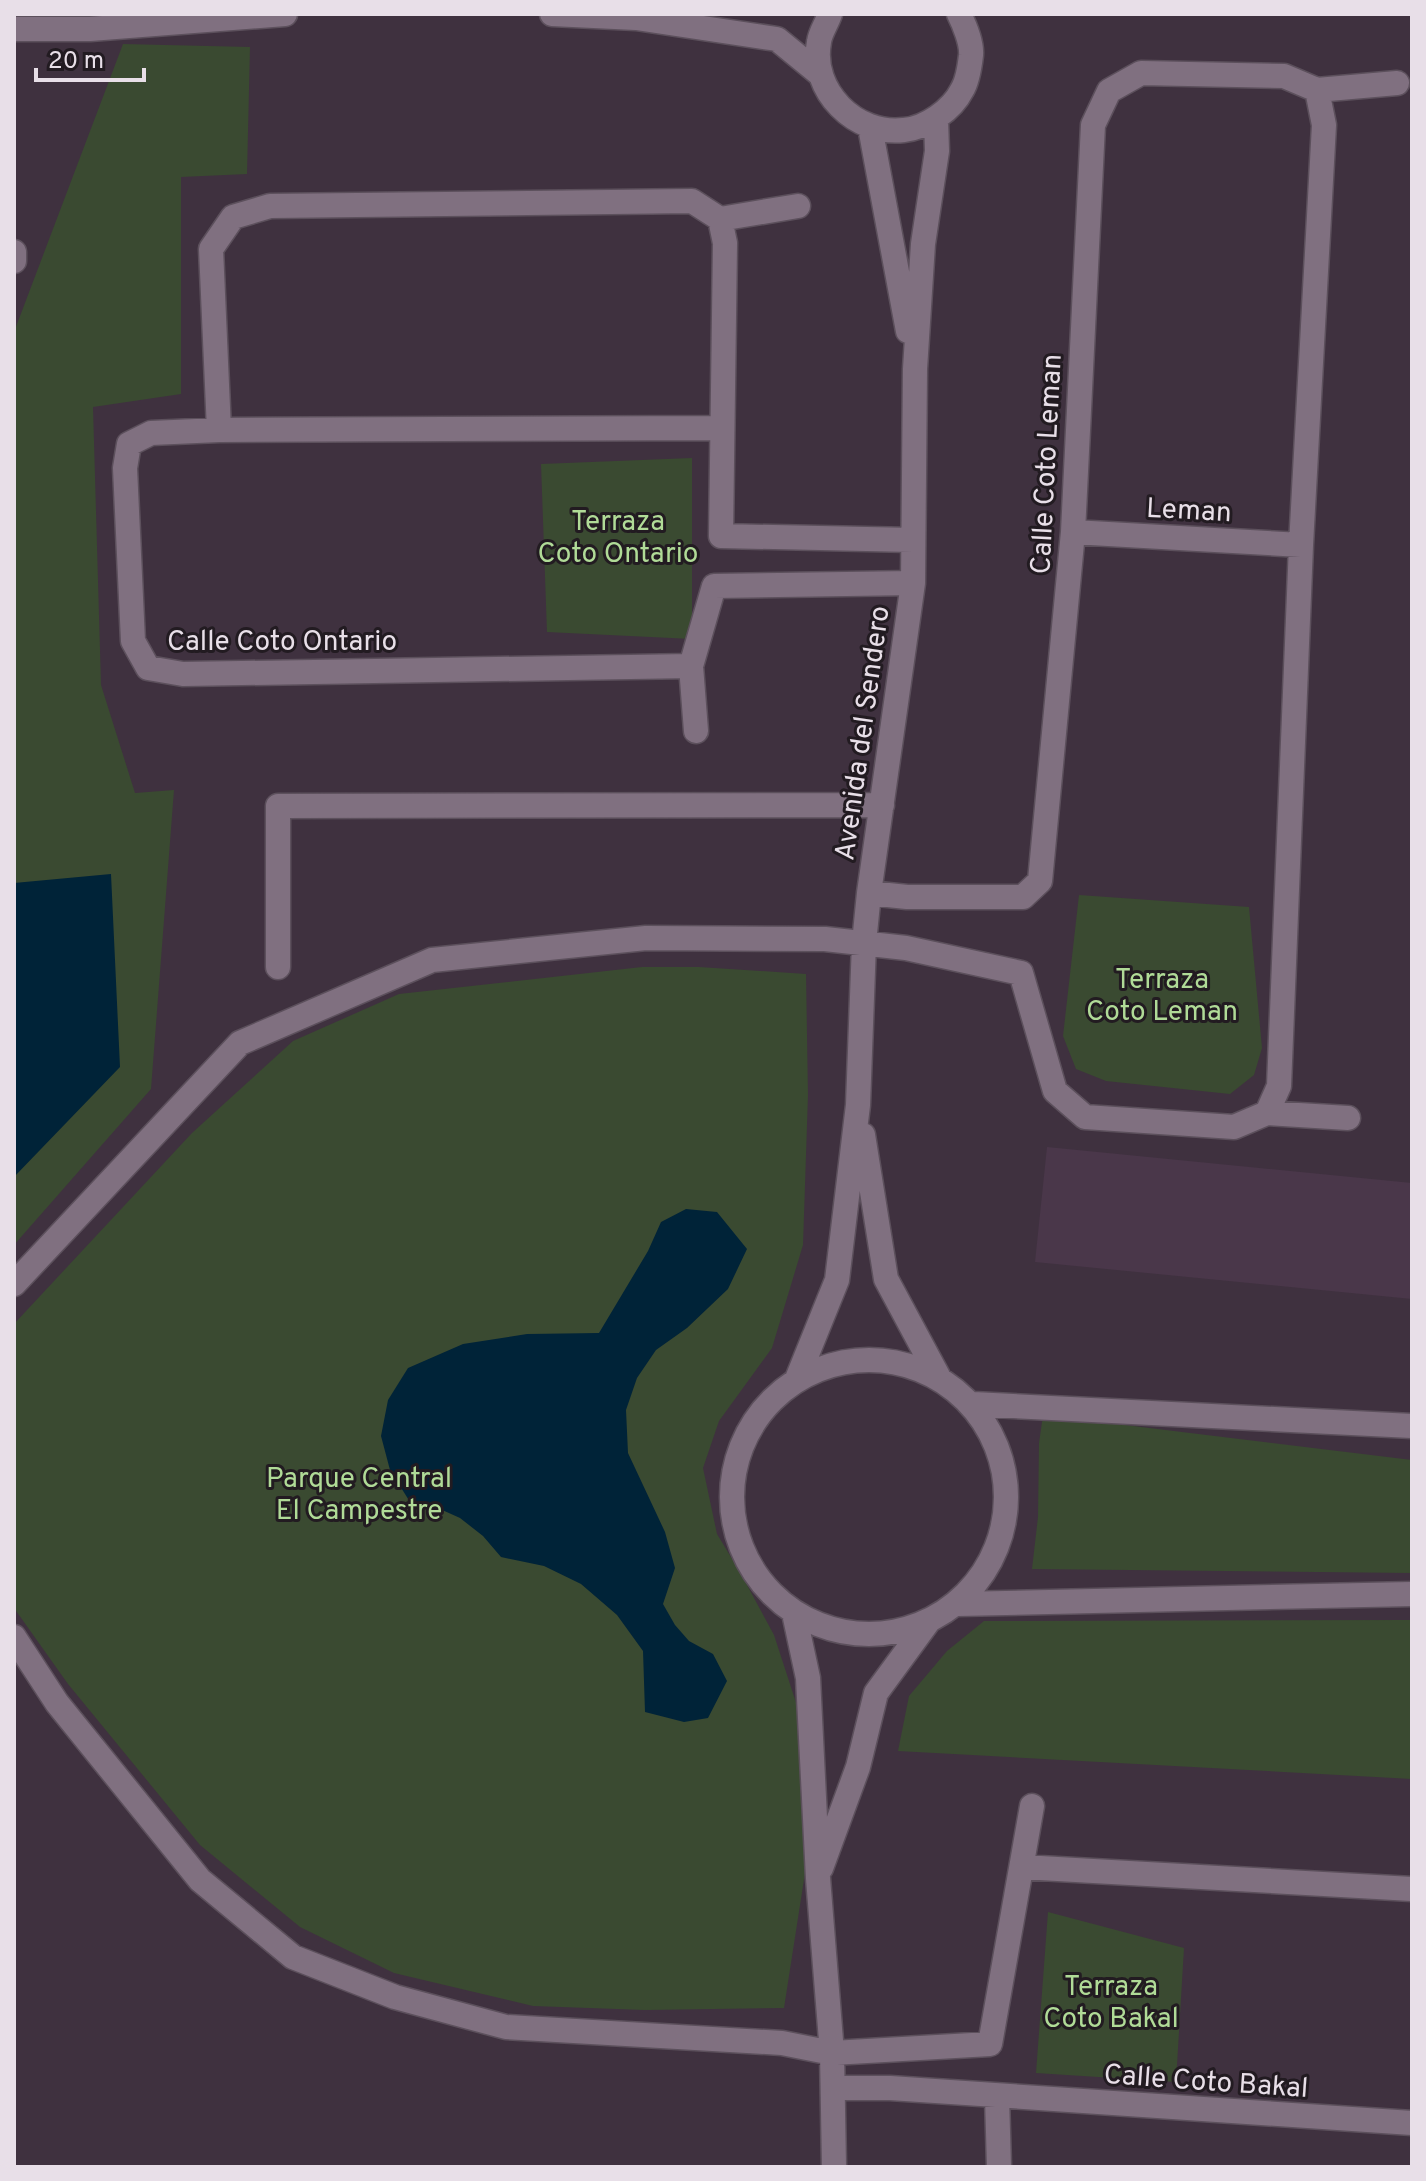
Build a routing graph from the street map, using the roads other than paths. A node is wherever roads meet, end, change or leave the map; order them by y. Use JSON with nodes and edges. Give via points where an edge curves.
{"nodes":[{"id":1,"x":285,"y":14,"type":"edge"},
{"id":2,"x":552,"y":14,"type":"edge"},
{"id":3,"x":665,"y":14,"type":"edge"},
{"id":4,"x":830,"y":14,"type":"edge"},
{"id":5,"x":959,"y":14,"type":"edge"},
{"id":6,"x":636,"y":18,"type":"junction"},
{"id":7,"x":14,"y":29,"type":"edge"},
{"id":8,"x":821,"y":75,"type":"junction"},
{"id":9,"x":1397,"y":83,"type":"dead end"},
{"id":10,"x":1317,"y":90,"type":"junction"},
{"id":11,"x":936,"y":119,"type":"junction"},
{"id":12,"x":870,"y":127,"type":"junction"},
{"id":13,"x":798,"y":206,"type":"dead end"},
{"id":14,"x":720,"y":219,"type":"junction"},
{"id":15,"x":14,"y":252,"type":"edge"},
{"id":16,"x":14,"y":261,"type":"edge"},
{"id":17,"x":915,"y":369,"type":"junction"},
{"id":18,"x":721,"y":428,"type":"junction"},
{"id":19,"x":219,"y":430,"type":"junction"},
{"id":20,"x":1073,"y":532,"type":"junction"},
{"id":21,"x":913,"y":540,"type":"junction"},
{"id":22,"x":1301,"y":545,"type":"junction"},
{"id":23,"x":913,"y":583,"type":"junction"},
{"id":24,"x":691,"y":666,"type":"junction"},
{"id":25,"x":696,"y":731,"type":"dead end"},
{"id":26,"x":882,"y":805,"type":"junction"},
{"id":27,"x":869,"y":893,"type":"junction"},
{"id":28,"x":864,"y":943,"type":"junction"},
{"id":29,"x":278,"y":967,"type":"dead end"},
{"id":30,"x":858,"y":1105,"type":"junction"},
{"id":31,"x":1267,"y":1113,"type":"junction"},
{"id":32,"x":1348,"y":1118,"type":"dead end"},
{"id":33,"x":14,"y":1284,"type":"edge"},
{"id":34,"x":938,"y":1376,"type":"junction"},
{"id":35,"x":797,"y":1379,"type":"junction"},
{"id":36,"x":973,"y":1404,"type":"junction"},
{"id":37,"x":1412,"y":1426,"type":"edge"},
{"id":38,"x":1412,"y":1594,"type":"edge"},
{"id":39,"x":957,"y":1604,"type":"junction"},
{"id":40,"x":794,"y":1613,"type":"junction"},
{"id":41,"x":928,"y":1622,"type":"junction"},
{"id":42,"x":14,"y":1637,"type":"edge"},
{"id":43,"x":1032,"y":1806,"type":"dead end"},
{"id":44,"x":1022,"y":1867,"type":"junction"},
{"id":45,"x":818,"y":1878,"type":"junction"},
{"id":46,"x":1412,"y":1889,"type":"edge"},
{"id":47,"x":832,"y":2053,"type":"junction"},
{"id":48,"x":833,"y":2088,"type":"junction"},
{"id":49,"x":997,"y":2097,"type":"junction"},
{"id":50,"x":1412,"y":2123,"type":"edge"},
{"id":51,"x":834,"y":2167,"type":"edge"},
{"id":52,"x":999,"y":2167,"type":"edge"}],
"edges":[{"from":1,"to":7,"type":"street","via":[[90,29]]},
{"from":2,"to":6,"type":"street"},
{"from":3,"to":6,"type":"street"},
{"from":4,"to":8,"type":"street","via":[[819,43]]},
{"from":5,"to":11,"type":"street","via":[[972,52],[963,90]]},
{"from":6,"to":8,"type":"street","via":[[777,39]]},
{"from":8,"to":12,"type":"street","via":[[831,97]]},
{"from":9,"to":10,"type":"street","name":"Calle Coto Leman"},
{"from":10,"to":20,"type":"street","name":"Calle Coto Leman","via":[[1284,76],[1141,73],[1109,91],[1093,125]]},
{"from":10,"to":22,"type":"street","via":[[1324,125]]},
{"from":11,"to":12,"type":"street","via":[[904,130]]},
{"from":11,"to":17,"type":"street","name":"Avenida del Sendero"},
{"from":12,"to":17,"type":"street","name":"Avenida del Sendero"},
{"from":13,"to":14,"type":"street"},
{"from":14,"to":18,"type":"street","via":[[725,243]]},
{"from":14,"to":19,"type":"street","via":[[692,201],[270,206],[233,217],[211,249]]},
{"from":15,"to":16,"type":"street"},
{"from":17,"to":21,"type":"street","name":"Avenida del Sendero"},
{"from":18,"to":19,"type":"street","name":"Calle Coto Ontario"},
{"from":18,"to":21,"type":"street","via":[[721,536]]},
{"from":19,"to":24,"type":"street","name":"Calle Coto Ontario","via":[[151,433],[129,444],[125,468],[133,641],[148,668],[183,674]]},
{"from":20,"to":22,"type":"street","name":"Leman"},
{"from":20,"to":27,"type":"street","name":"Calle Coto Leman","via":[[1040,881],[1023,897]]},
{"from":21,"to":23,"type":"street","name":"Avenida del Sendero"},
{"from":22,"to":31,"type":"street","via":[[1279,1086]]},
{"from":23,"to":24,"type":"street","via":[[714,586]]},
{"from":23,"to":26,"type":"street","name":"Avenida del Sendero"},
{"from":24,"to":25,"type":"street"},
{"from":26,"to":27,"type":"street","name":"Avenida del Sendero"},
{"from":26,"to":29,"type":"street","via":[[278,806]]},
{"from":27,"to":28,"type":"street","name":"Avenida del Sendero"},
{"from":28,"to":30,"type":"street","name":"Avenida del Sendero"},
{"from":28,"to":31,"type":"street","via":[[1021,973],[1055,1091],[1085,1117],[1234,1127]]},
{"from":28,"to":33,"type":"street","via":[[646,938],[432,960],[240,1043]]},
{"from":30,"to":34,"type":"street","name":"Avenida del Sendero","via":[[886,1279]]},
{"from":30,"to":35,"type":"street","name":"Avenida del Sendero","via":[[837,1280]]},
{"from":31,"to":32,"type":"street"},
{"from":34,"to":35,"type":"street","via":[[867,1359]]},
{"from":34,"to":36,"type":"street"},
{"from":35,"to":40,"type":"street","via":[[762,1409],[739,1450],[730,1495],[738,1541],[759,1581]]},
{"from":36,"to":37,"type":"street"},
{"from":36,"to":39,"type":"street","via":[[997,1442],[1008,1485],[1005,1529],[987,1570]]},
{"from":38,"to":39,"type":"street"},
{"from":39,"to":41,"type":"street"},
{"from":40,"to":41,"type":"street","via":[[860,1634]]},
{"from":40,"to":45,"type":"street","via":[[808,1678]]},
{"from":41,"to":45,"type":"street","via":[[876,1693],[858,1767]]},
{"from":42,"to":47,"type":"street","via":[[57,1703],[200,1880],[293,1957],[395,1997],[506,2027],[782,2043]]},
{"from":43,"to":44,"type":"street"},
{"from":44,"to":46,"type":"street"},
{"from":44,"to":47,"type":"street","via":[[990,2044]]},
{"from":45,"to":47,"type":"street"},
{"from":47,"to":48,"type":"street"},
{"from":48,"to":49,"type":"street","name":"Calle Coto Bakal"},
{"from":48,"to":51,"type":"street"},
{"from":49,"to":50,"type":"street","name":"Calle Coto Bakal"},
{"from":49,"to":52,"type":"street"}]}
